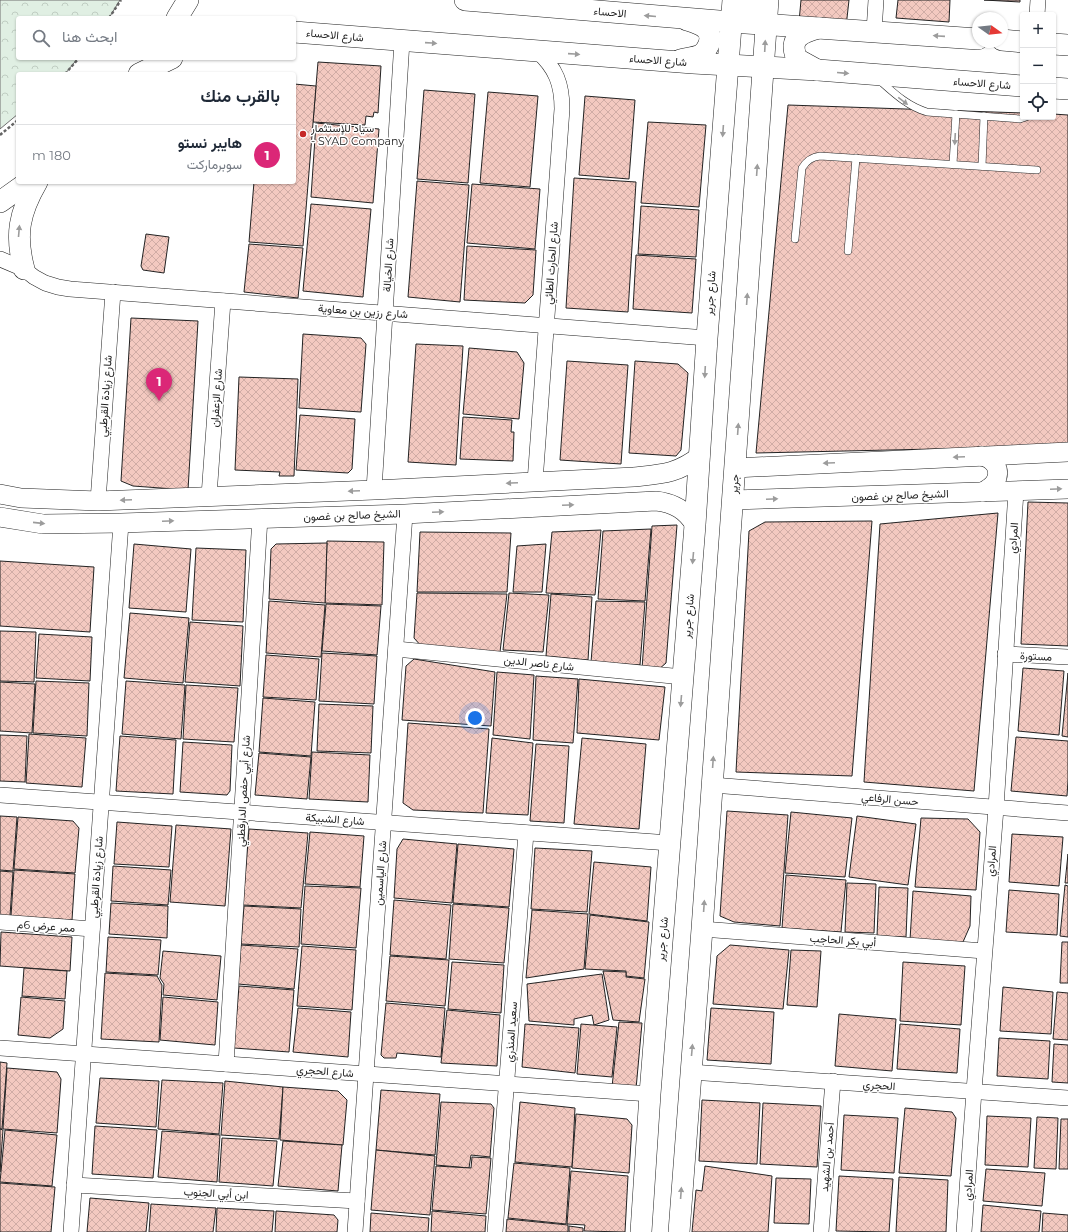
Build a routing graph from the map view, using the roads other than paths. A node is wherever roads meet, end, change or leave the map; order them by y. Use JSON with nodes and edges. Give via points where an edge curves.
{"nodes":[{"id":1,"x":188,"y":0,"type":"edge"},
{"id":2,"x":465,"y":0,"type":"edge"},
{"id":3,"x":733,"y":0,"type":"edge"},
{"id":4,"x":740,"y":0,"type":"edge"},
{"id":5,"x":763,"y":0,"type":"edge"},
{"id":6,"x":768,"y":0,"type":"edge"},
{"id":7,"x":876,"y":0,"type":"edge"},
{"id":8,"x":1038,"y":0,"type":"edge"},
{"id":9,"x":569,"y":5,"type":"edge"},
{"id":10,"x":1037,"y":12,"type":"edge"},
{"id":11,"x":178,"y":16,"type":"edge"},
{"id":12,"x":679,"y":18,"type":"junction"},
{"id":13,"x":731,"y":22,"type":"junction"},
{"id":14,"x":766,"y":24,"type":"junction"},
{"id":15,"x":820,"y":28,"type":"junction"},
{"id":16,"x":296,"y":32,"type":"edge"},
{"id":17,"x":874,"y":32,"type":"junction"},
{"id":18,"x":972,"y":39,"type":"edge"},
{"id":19,"x":402,"y":41,"type":"junction"},
{"id":20,"x":1008,"y":41,"type":"edge"},
{"id":21,"x":1020,"y":42,"type":"edge"},
{"id":22,"x":1056,"y":44,"type":"edge"},
{"id":23,"x":1068,"y":45,"type":"edge"},
{"id":24,"x":537,"y":51,"type":"junction"},
{"id":25,"x":146,"y":60,"type":"edge"},
{"id":26,"x":168,"y":60,"type":"edge"},
{"id":27,"x":674,"y":62,"type":"junction"},
{"id":28,"x":727,"y":66,"type":"junction"},
{"id":29,"x":764,"y":68,"type":"junction"},
{"id":30,"x":818,"y":70,"type":"junction"},
{"id":31,"x":137,"y":72,"type":"edge"},
{"id":32,"x":143,"y":72,"type":"edge"},
{"id":33,"x":874,"y":75,"type":"junction"},
{"id":34,"x":1020,"y":86,"type":"edge"},
{"id":35,"x":1056,"y":88,"type":"edge"},
{"id":36,"x":1068,"y":89,"type":"edge"},
{"id":37,"x":724,"y":105,"type":"junction"},
{"id":38,"x":761,"y":108,"type":"junction"},
{"id":39,"x":956,"y":114,"type":"junction"},
{"id":40,"x":984,"y":116,"type":"junction"},
{"id":41,"x":1020,"y":119,"type":"edge"},
{"id":42,"x":856,"y":158,"type":"junction"},
{"id":43,"x":953,"y":164,"type":"junction"},
{"id":44,"x":982,"y":166,"type":"junction"},
{"id":45,"x":1037,"y":170,"type":"dead end"},
{"id":46,"x":25,"y":184,"type":"edge"},
{"id":47,"x":36,"y":184,"type":"edge"},
{"id":48,"x":0,"y":202,"type":"edge"},
{"id":49,"x":795,"y":239,"type":"dead end"},
{"id":50,"x":848,"y":251,"type":"dead end"},
{"id":51,"x":0,"y":259,"type":"edge"},
{"id":52,"x":24,"y":269,"type":"junction"},
{"id":53,"x":113,"y":292,"type":"junction"},
{"id":54,"x":223,"y":301,"type":"junction"},
{"id":55,"x":385,"y":313,"type":"junction"},
{"id":56,"x":546,"y":326,"type":"junction"},
{"id":57,"x":707,"y":338,"type":"junction"},
{"id":58,"x":1068,"y":452,"type":"edge"},
{"id":59,"x":1015,"y":454,"type":"junction"},
{"id":60,"x":700,"y":456,"type":"junction"},
{"id":61,"x":981,"y":456,"type":"junction"},
{"id":62,"x":735,"y":468,"type":"junction"},
{"id":63,"x":649,"y":475,"type":"junction"},
{"id":64,"x":616,"y":478,"type":"junction"},
{"id":65,"x":535,"y":482,"type":"junction"},
{"id":66,"x":1068,"y":489,"type":"edge"},
{"id":67,"x":374,"y":490,"type":"junction"},
{"id":68,"x":1020,"y":491,"type":"junction"},
{"id":69,"x":983,"y":492,"type":"junction"},
{"id":70,"x":0,"y":494,"type":"edge"},
{"id":71,"x":209,"y":496,"type":"junction"},
{"id":72,"x":733,"y":500,"type":"junction"},
{"id":73,"x":98,"y":501,"type":"junction"},
{"id":74,"x":650,"y":501,"type":"junction"},
{"id":75,"x":616,"y":503,"type":"junction"},
{"id":76,"x":406,"y":514,"type":"junction"},
{"id":77,"x":0,"y":517,"type":"edge"},
{"id":78,"x":260,"y":518,"type":"junction"},
{"id":79,"x":121,"y":523,"type":"junction"},
{"id":80,"x":695,"y":526,"type":"junction"},
{"id":81,"x":396,"y":649,"type":"junction"},
{"id":82,"x":1005,"y":654,"type":"junction"},
{"id":83,"x":1068,"y":657,"type":"edge"},
{"id":84,"x":683,"y":677,"type":"junction"},
{"id":85,"x":712,"y":785,"type":"junction"},
{"id":86,"x":0,"y":795,"type":"edge"},
{"id":87,"x":101,"y":802,"type":"junction"},
{"id":88,"x":996,"y":808,"type":"junction"},
{"id":89,"x":242,"y":812,"type":"junction"},
{"id":90,"x":1068,"y":813,"type":"edge"},
{"id":91,"x":384,"y":822,"type":"junction"},
{"id":92,"x":526,"y":833,"type":"junction"},
{"id":93,"x":670,"y":843,"type":"junction"},
{"id":94,"x":0,"y":922,"type":"edge"},
{"id":95,"x":92,"y":929,"type":"junction"},
{"id":96,"x":702,"y":929,"type":"junction"},
{"id":97,"x":984,"y":950,"type":"junction"},
{"id":98,"x":0,"y":1048,"type":"edge"},
{"id":99,"x":83,"y":1054,"type":"junction"},
{"id":100,"x":226,"y":1064,"type":"junction"},
{"id":101,"x":690,"y":1072,"type":"junction"},
{"id":102,"x":366,"y":1074,"type":"junction"},
{"id":103,"x":833,"y":1081,"type":"junction"},
{"id":104,"x":507,"y":1084,"type":"junction"},
{"id":105,"x":974,"y":1092,"type":"junction"},
{"id":106,"x":650,"y":1094,"type":"junction"},
{"id":107,"x":1068,"y":1098,"type":"edge"},
{"id":108,"x":74,"y":1185,"type":"junction"},
{"id":109,"x":357,"y":1201,"type":"junction"},
{"id":110,"x":71,"y":1232,"type":"edge"},
{"id":111,"x":355,"y":1232,"type":"edge"},
{"id":112,"x":495,"y":1232,"type":"edge"},
{"id":113,"x":641,"y":1232,"type":"edge"},
{"id":114,"x":679,"y":1232,"type":"edge"},
{"id":115,"x":821,"y":1232,"type":"edge"},
{"id":116,"x":964,"y":1232,"type":"edge"}],
"edges":[{"from":1,"to":11,"type":"main road"},
{"from":2,"to":9,"type":"main road","name":"الاحساء"},
{"from":3,"to":13,"type":"main road","name":"شارع جرير"},
{"from":4,"to":5,"type":"main road","via":[[751,6],[756,6]]},
{"from":6,"to":14,"type":"main road"},
{"from":7,"to":17,"type":"street"},
{"from":8,"to":10,"type":"street"},
{"from":12,"to":9,"type":"main road","name":"الاحساء","one_way":true},
{"from":12,"to":13,"type":"main road","name":"الاحساء"},
{"from":12,"to":27,"type":"main road","via":[[706,27],[710,39],[706,50],[698,56]]},
{"from":13,"to":14,"type":"main road"},
{"from":13,"to":28,"type":"main road","name":"شارع جرير"},
{"from":14,"to":15,"type":"main road"},
{"from":29,"to":14,"type":"main road","one_way":true},
{"from":15,"to":17,"type":"main road"},
{"from":15,"to":30,"type":"main road","via":[[800,34],[793,48],[797,60]]},
{"from":16,"to":19,"type":"main road","name":"شارع الاحساء"},
{"from":18,"to":17,"type":"main road","one_way":true},
{"from":19,"to":24,"type":"main road","name":"شارع الاحساء","one_way":true},
{"from":19,"to":55,"type":"street","name":"شارع الخيالة"},
{"from":20,"to":21,"type":"main road"},
{"from":22,"to":23,"type":"main road"},
{"from":24,"to":27,"type":"main road","name":"شارع الاحساء","one_way":true},
{"from":24,"to":56,"type":"street","name":"شارع الحارث الطائي","via":[[552,67],[557,77],[562,109]]},
{"from":25,"to":31,"type":"main road"},
{"from":26,"to":32,"type":"main road"},
{"from":27,"to":28,"type":"main road","name":"شارع الاحساء"},
{"from":28,"to":29,"type":"main road","name":"شارع الاحساء"},
{"from":28,"to":37,"type":"main road","name":"شارع جرير"},
{"from":29,"to":30,"type":"main road","name":"شارع الاحساء"},
{"from":29,"to":38,"type":"main road"},
{"from":30,"to":33,"type":"main road","name":"شارع الاحساء","one_way":true},
{"from":33,"to":34,"type":"main road","name":"شارع الاحساء"},
{"from":33,"to":39,"type":"lane","one_way":true,"via":[[911,106],[927,112]]},
{"from":35,"to":36,"type":"main road"},
{"from":37,"to":38,"type":"main road","via":[[730,84],[736,79],[741,79],[756,86]]},
{"from":37,"to":57,"type":"main road","name":"شارع جرير","one_way":true},
{"from":62,"to":38,"type":"main road","one_way":true},
{"from":39,"to":40,"type":"lane"},
{"from":39,"to":43,"type":"lane","one_way":true},
{"from":40,"to":41,"type":"lane"},
{"from":40,"to":44,"type":"lane"},
{"from":42,"to":43,"type":"lane"},
{"from":42,"to":49,"type":"lane","via":[[820,156],[805,163],[801,174]]},
{"from":42,"to":50,"type":"lane"},
{"from":43,"to":44,"type":"lane"},
{"from":44,"to":45,"type":"lane"},
{"from":46,"to":48,"type":"main road"},
{"from":52,"to":47,"type":"main road","one_way":true,"via":[[18,235],[26,202]]},
{"from":51,"to":52,"type":"street","name":"شارع رزين بن معاوية"},
{"from":52,"to":53,"type":"street","name":"شارع رزين بن معاوية","via":[[34,277],[58,288]]},
{"from":53,"to":54,"type":"street","name":"شارع رزين بن معاوية"},
{"from":53,"to":73,"type":"street","name":"شارع زيادة القرطبي"},
{"from":54,"to":55,"type":"street","name":"شارع رزين بن معاوية"},
{"from":54,"to":71,"type":"street","name":"شارع الزعفران"},
{"from":55,"to":56,"type":"street","name":"شارع رزين بن معاوية"},
{"from":55,"to":67,"type":"street","name":"شارع الخيالة"},
{"from":56,"to":57,"type":"street","name":"شارع رزين بن معاوية"},
{"from":56,"to":65,"type":"street","name":"شارع الحارث الطائي"},
{"from":57,"to":60,"type":"main road","name":"شارع جرير","one_way":true},
{"from":58,"to":59,"type":"street"},
{"from":59,"to":61,"type":"street"},
{"from":59,"to":68,"type":"street","via":[[1006,462],[1004,473],[1008,482]]},
{"from":60,"to":63,"type":"street","via":[[680,469]]},
{"from":60,"to":80,"type":"main road","name":"شارع جرير"},
{"from":61,"to":62,"type":"street","one_way":true},
{"from":61,"to":69,"type":"street","via":[[988,457],[995,463],[997,472],[995,483]]},
{"from":62,"to":72,"type":"main road","name":"جرير"},
{"from":63,"to":64,"type":"street"},
{"from":63,"to":74,"type":"street","via":[[639,483],[638,490]]},
{"from":64,"to":65,"type":"street"},
{"from":64,"to":75,"type":"street","via":[[628,485],[629,492]]},
{"from":65,"to":67,"type":"street","one_way":true},
{"from":68,"to":66,"type":"street","name":"الشيخ صالح بن غصون","one_way":true},
{"from":67,"to":71,"type":"street","one_way":true},
{"from":68,"to":69,"type":"street","name":"الشيخ صالح بن غصون"},
{"from":68,"to":82,"type":"street","name":"المرادي"},
{"from":72,"to":69,"type":"street","name":"الشيخ صالح بن غصون","one_way":true},
{"from":70,"to":73,"type":"street","via":[[21,498]]},
{"from":71,"to":73,"type":"street","one_way":true},
{"from":85,"to":72,"type":"main road","one_way":true},
{"from":74,"to":75,"type":"street","name":"الشيخ صالح بن غصون"},
{"from":74,"to":80,"type":"street","name":"الشيخ صالح بن غصون","via":[[675,505],[690,517]]},
{"from":76,"to":75,"type":"street","name":"الشيخ صالح بن غصون","one_way":true},
{"from":76,"to":78,"type":"street","name":"الشيخ صالح بن غصون"},
{"from":76,"to":81,"type":"street","name":"شارع الياسمين"},
{"from":77,"to":79,"type":"street","name":"الشيخ صالح بن غصون","one_way":true,"via":[[43,524]]},
{"from":79,"to":78,"type":"street","name":"الشيخ صالح بن غصون","one_way":true},
{"from":78,"to":89,"type":"street","name":"شارع أبي حفص الدارقطني"},
{"from":79,"to":87,"type":"street","name":"شارع زيادة القرطبي"},
{"from":80,"to":84,"type":"main road","name":"شارع جرير","one_way":true},
{"from":81,"to":84,"type":"street","name":"شارع ناصر الدين"},
{"from":81,"to":91,"type":"street","name":"شارع الياسمين"},
{"from":82,"to":83,"type":"street","name":"مستورة"},
{"from":82,"to":88,"type":"street","name":"المرادي"},
{"from":84,"to":93,"type":"main road","name":"شارع جرير","one_way":true},
{"from":85,"to":88,"type":"street","name":"حسن الرفاعي"},
{"from":96,"to":85,"type":"main road","one_way":true},
{"from":86,"to":87,"type":"street","name":"شارع الشبيكة"},
{"from":87,"to":89,"type":"street","name":"شارع الشبيكة"},
{"from":87,"to":95,"type":"street","name":"شارع زيادة القرطبي"},
{"from":88,"to":90,"type":"street","name":"حسن الرفاعي"},
{"from":88,"to":97,"type":"street","name":"المرادي"},
{"from":89,"to":91,"type":"street","name":"شارع الشبيكة"},
{"from":89,"to":100,"type":"street","name":"شارع أبي حفص الدارقطني"},
{"from":91,"to":92,"type":"street","name":"شارع الشبيكة"},
{"from":91,"to":102,"type":"street","name":"شارع الياسمين"},
{"from":92,"to":93,"type":"street","name":"شارع الشبيكة"},
{"from":92,"to":104,"type":"street","name":"سعيد المنذري"},
{"from":93,"to":106,"type":"main road","name":"شارع جرير"},
{"from":94,"to":95,"type":"street","name":"ممر عرض 6م"},
{"from":95,"to":99,"type":"street","name":"شارع زيادة القرطبي"},
{"from":96,"to":97,"type":"street","name":"أبي بكر الحاجب"},
{"from":101,"to":96,"type":"main road","one_way":true},
{"from":97,"to":105,"type":"street","name":"المرادي"},
{"from":98,"to":99,"type":"street","name":"شارع الحجري"},
{"from":99,"to":100,"type":"street","name":"شارع الحجري"},
{"from":99,"to":108,"type":"street","name":"شارع زيادة القرطبي"},
{"from":100,"to":102,"type":"street","name":"شارع الحجري"},
{"from":101,"to":103,"type":"street","name":"الحجري"},
{"from":114,"to":101,"type":"main road","one_way":true},
{"from":102,"to":104,"type":"street","name":"شارع الحجري"},
{"from":102,"to":109,"type":"street","name":"شارع الياسمين"},
{"from":103,"to":105,"type":"street","name":"الحجري"},
{"from":103,"to":115,"type":"street","name":"أحمد بن الشهيد"},
{"from":104,"to":106,"type":"street","name":"شارع الحجري"},
{"from":104,"to":112,"type":"street","name":"سعيد المنذري"},
{"from":105,"to":107,"type":"street","name":"الحجري"},
{"from":105,"to":116,"type":"street","name":"المرادي"},
{"from":106,"to":113,"type":"main road","name":"شارع جرير"},
{"from":108,"to":109,"type":"street","name":"ابن أبي الجنوب"},
{"from":108,"to":110,"type":"street","name":"شارع زيادة القرطبي"},
{"from":109,"to":111,"type":"street","name":"شارع الياسمين"}]}
